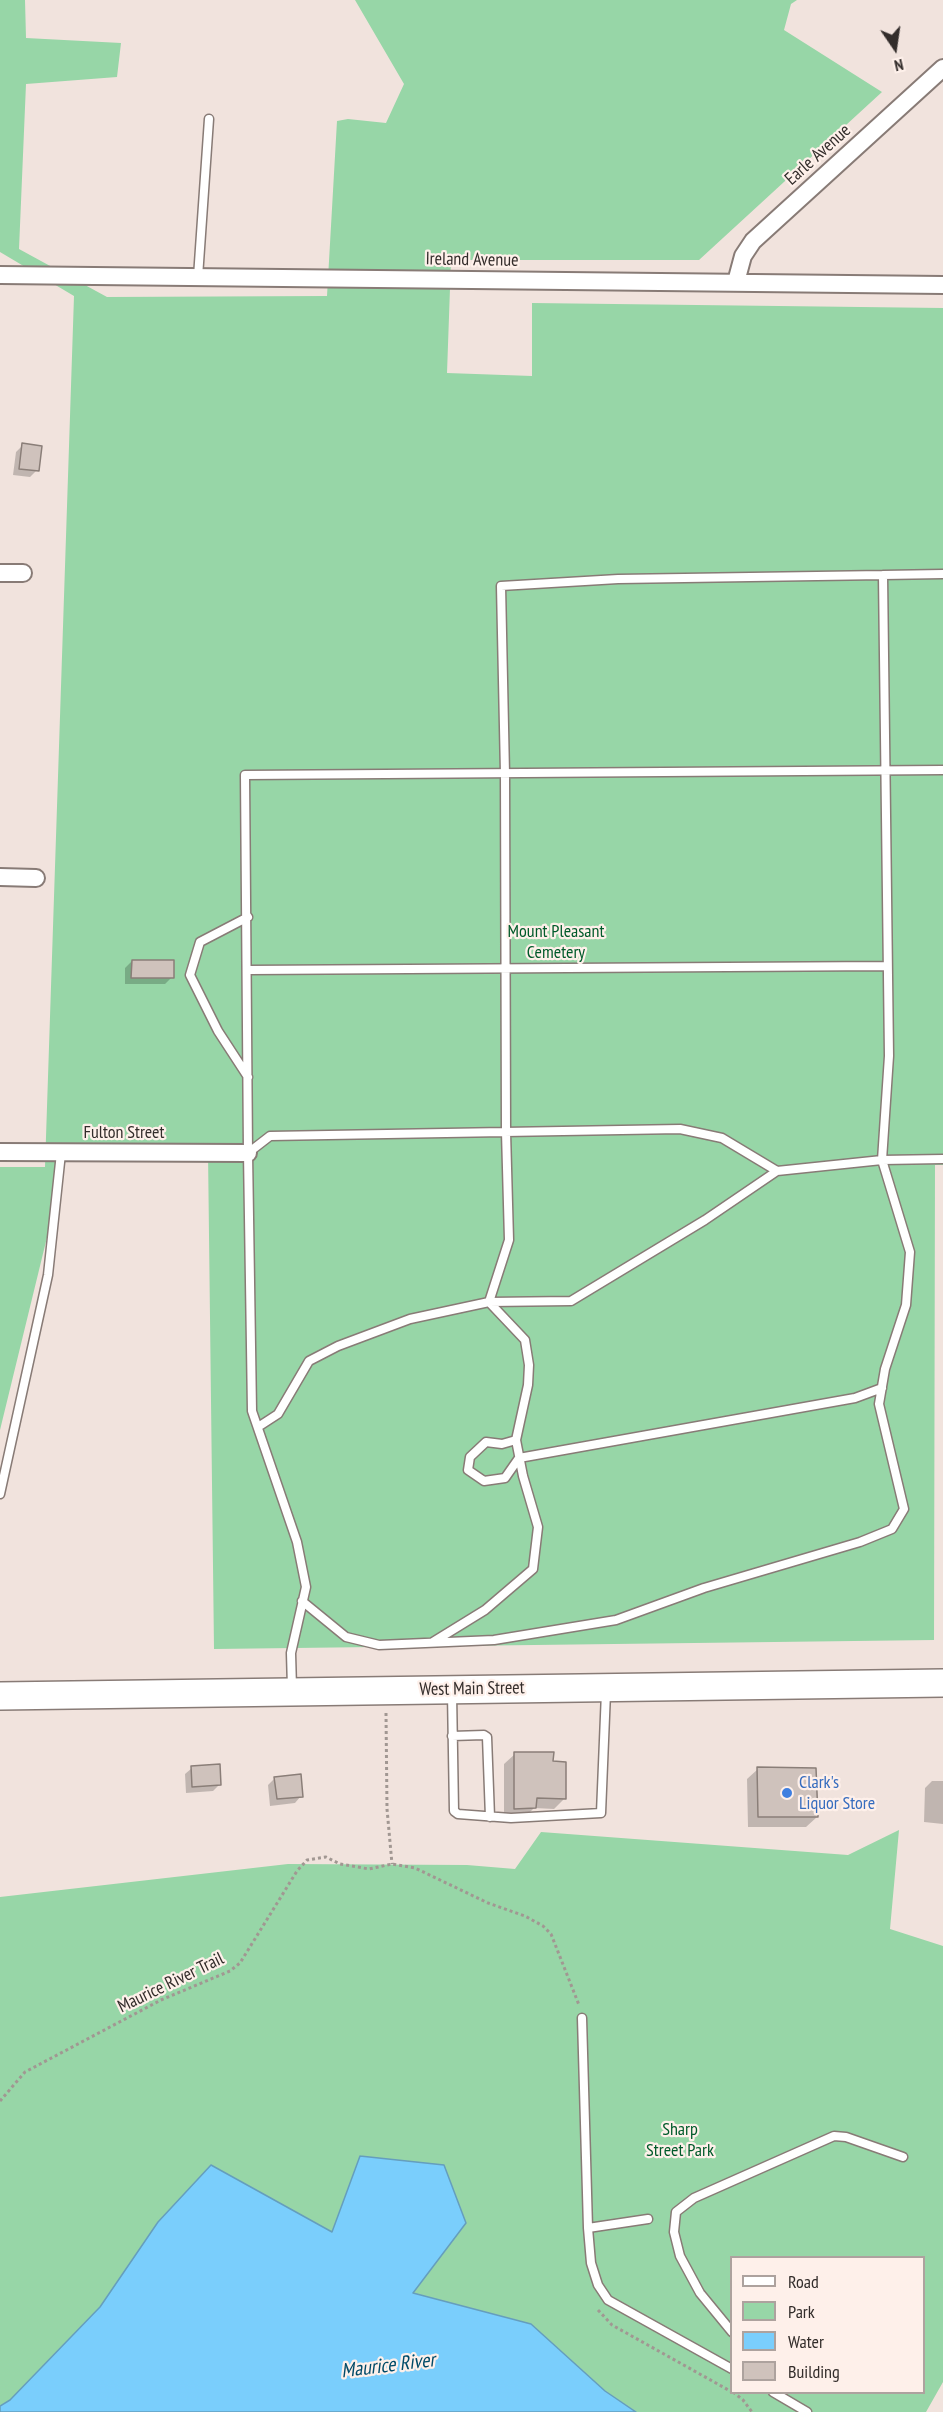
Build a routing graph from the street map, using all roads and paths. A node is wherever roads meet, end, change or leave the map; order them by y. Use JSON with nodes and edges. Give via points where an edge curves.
{"nodes":[{"id":1,"x":943,"y":68,"type":"edge"},
{"id":2,"x":209,"y":119,"type":"dead end"},
{"id":3,"x":0,"y":275,"type":"edge"},
{"id":4,"x":198,"y":277,"type":"junction"},
{"id":5,"x":736,"y":282,"type":"junction"},
{"id":6,"x":943,"y":285,"type":"edge"},
{"id":7,"x":0,"y":573,"type":"edge"},
{"id":8,"x":23,"y":573,"type":"dead end"},
{"id":9,"x":943,"y":574,"type":"edge"},
{"id":10,"x":882,"y":575,"type":"junction"},
{"id":11,"x":943,"y":770,"type":"edge"},
{"id":12,"x":883,"y":771,"type":"junction"},
{"id":13,"x":505,"y":774,"type":"junction"},
{"id":14,"x":0,"y":877,"type":"edge"},
{"id":15,"x":36,"y":878,"type":"dead end"},
{"id":16,"x":248,"y":917,"type":"junction"},
{"id":17,"x":886,"y":966,"type":"junction"},
{"id":18,"x":504,"y":969,"type":"junction"},
{"id":19,"x":249,"y":970,"type":"junction"},
{"id":20,"x":248,"y":1079,"type":"junction"},
{"id":21,"x":506,"y":1131,"type":"junction"},
{"id":22,"x":0,"y":1152,"type":"edge"},
{"id":23,"x":61,"y":1153,"type":"junction"},
{"id":24,"x":248,"y":1153,"type":"junction"},
{"id":25,"x":943,"y":1159,"type":"edge"},
{"id":26,"x":882,"y":1160,"type":"junction"},
{"id":27,"x":777,"y":1171,"type":"junction"},
{"id":28,"x":489,"y":1302,"type":"junction"},
{"id":29,"x":882,"y":1388,"type":"junction"},
{"id":30,"x":258,"y":1427,"type":"junction"},
{"id":31,"x":516,"y":1440,"type":"junction"},
{"id":32,"x":519,"y":1458,"type":"junction"},
{"id":33,"x":0,"y":1494,"type":"edge"},
{"id":34,"x":303,"y":1601,"type":"junction"},
{"id":35,"x":430,"y":1644,"type":"junction"},
{"id":36,"x":943,"y":1683,"type":"edge"},
{"id":37,"x":607,"y":1687,"type":"junction"},
{"id":38,"x":452,"y":1689,"type":"junction"},
{"id":39,"x":386,"y":1690,"type":"junction"},
{"id":40,"x":292,"y":1692,"type":"junction"},
{"id":41,"x":0,"y":1695,"type":"edge"},
{"id":42,"x":452,"y":1736,"type":"junction"},
{"id":43,"x":490,"y":1816,"type":"junction"},
{"id":44,"x":392,"y":1864,"type":"junction"},
{"id":45,"x":577,"y":1997,"type":"dead end"},
{"id":46,"x":582,"y":2018,"type":"dead end"},
{"id":47,"x":0,"y":2101,"type":"edge"},
{"id":48,"x":903,"y":2157,"type":"dead end"},
{"id":49,"x":648,"y":2219,"type":"dead end"},
{"id":50,"x":588,"y":2228,"type":"junction"},
{"id":51,"x":730,"y":2330,"type":"edge"},
{"id":52,"x":730,"y":2368,"type":"edge"},
{"id":53,"x":736,"y":2394,"type":"edge"},
{"id":54,"x":776,"y":2394,"type":"edge"},
{"id":55,"x":752,"y":2412,"type":"edge"},
{"id":56,"x":807,"y":2412,"type":"edge"}],
"edges":[{"from":1,"to":5,"type":"street","name":"Earle Avenue","via":[[753,241],[742,256]]},
{"from":2,"to":4,"type":"lane"},
{"from":3,"to":4,"type":"street","name":"Ireland Avenue"},
{"from":4,"to":5,"type":"street","name":"Ireland Avenue"},
{"from":5,"to":6,"type":"street","name":"Ireland Avenue"},
{"from":7,"to":8,"type":"street"},
{"from":9,"to":10,"type":"lane"},
{"from":10,"to":12,"type":"lane"},
{"from":10,"to":13,"type":"lane","via":[[618,579],[501,586]]},
{"from":11,"to":12,"type":"lane"},
{"from":12,"to":13,"type":"lane"},
{"from":12,"to":17,"type":"lane"},
{"from":13,"to":16,"type":"lane","via":[[245,775]]},
{"from":13,"to":18,"type":"lane"},
{"from":14,"to":15,"type":"street"},
{"from":16,"to":19,"type":"lane"},
{"from":16,"to":20,"type":"lane","via":[[200,942],[189,975]]},
{"from":17,"to":18,"type":"lane"},
{"from":17,"to":26,"type":"lane","via":[[889,1056]]},
{"from":18,"to":19,"type":"lane"},
{"from":18,"to":21,"type":"lane"},
{"from":19,"to":20,"type":"lane"},
{"from":20,"to":24,"type":"lane"},
{"from":21,"to":24,"type":"lane","via":[[270,1136]]},
{"from":21,"to":27,"type":"lane","via":[[680,1129],[722,1138]]},
{"from":21,"to":28,"type":"lane","via":[[509,1240]]},
{"from":22,"to":23,"type":"street","name":"Fulton Street"},
{"from":23,"to":24,"type":"street","name":"Fulton Street"},
{"from":23,"to":33,"type":"lane","via":[[48,1275]]},
{"from":24,"to":30,"type":"lane","via":[[252,1400]]},
{"from":25,"to":26,"type":"lane"},
{"from":26,"to":27,"type":"lane"},
{"from":26,"to":29,"type":"lane","via":[[910,1252],[906,1305]]},
{"from":27,"to":28,"type":"lane","via":[[705,1220],[571,1301]]},
{"from":28,"to":30,"type":"lane","via":[[410,1319],[318,1356],[309,1362],[278,1414]]},
{"from":28,"to":31,"type":"lane","via":[[525,1340],[528,1385]]},
{"from":29,"to":32,"type":"lane","via":[[855,1398]]},
{"from":29,"to":35,"type":"lane","via":[[879,1404],[904,1509],[892,1529],[616,1620],[494,1640]]},
{"from":30,"to":34,"type":"lane","via":[[297,1542],[306,1587]]},
{"from":31,"to":32,"type":"lane"},
{"from":31,"to":32,"type":"lane","via":[[486,1442],[470,1457],[468,1470],[484,1481],[505,1478]]},
{"from":32,"to":35,"type":"lane","via":[[538,1527],[533,1569],[485,1610]]},
{"from":34,"to":35,"type":"lane","via":[[346,1637],[379,1645]]},
{"from":34,"to":40,"type":"lane","via":[[291,1653]]},
{"from":36,"to":37,"type":"highway","name":"West Main Street"},
{"from":37,"to":38,"type":"highway","name":"West Main Street"},
{"from":37,"to":43,"type":"lane","via":[[601,1814]]},
{"from":38,"to":39,"type":"highway","name":"West Main Street"},
{"from":38,"to":42,"type":"lane"},
{"from":39,"to":40,"type":"highway","name":"West Main Street"},
{"from":39,"to":44,"type":"path","via":[[387,1809]]},
{"from":40,"to":41,"type":"highway","name":"West Main Street"},
{"from":42,"to":43,"type":"lane","via":[[453,1808],[458,1814]]},
{"from":42,"to":43,"type":"lane","via":[[487,1737]]},
{"from":44,"to":45,"type":"path","name":"Maurice River Trail","via":[[415,1868],[543,1926],[551,1934]]},
{"from":44,"to":47,"type":"path","name":"Maurice River Trail","via":[[357,1868],[326,1857],[307,1860],[240,1963],[230,1971],[161,2000],[25,2072]]},
{"from":46,"to":50,"type":"lane"},
{"from":48,"to":51,"type":"lane","via":[[834,2136],[694,2198],[676,2212],[680,2256],[700,2293]]},
{"from":49,"to":50,"type":"lane"},
{"from":50,"to":52,"type":"lane","via":[[591,2263],[608,2300]]},
{"from":53,"to":55,"type":"path"},
{"from":54,"to":56,"type":"lane"}]}
